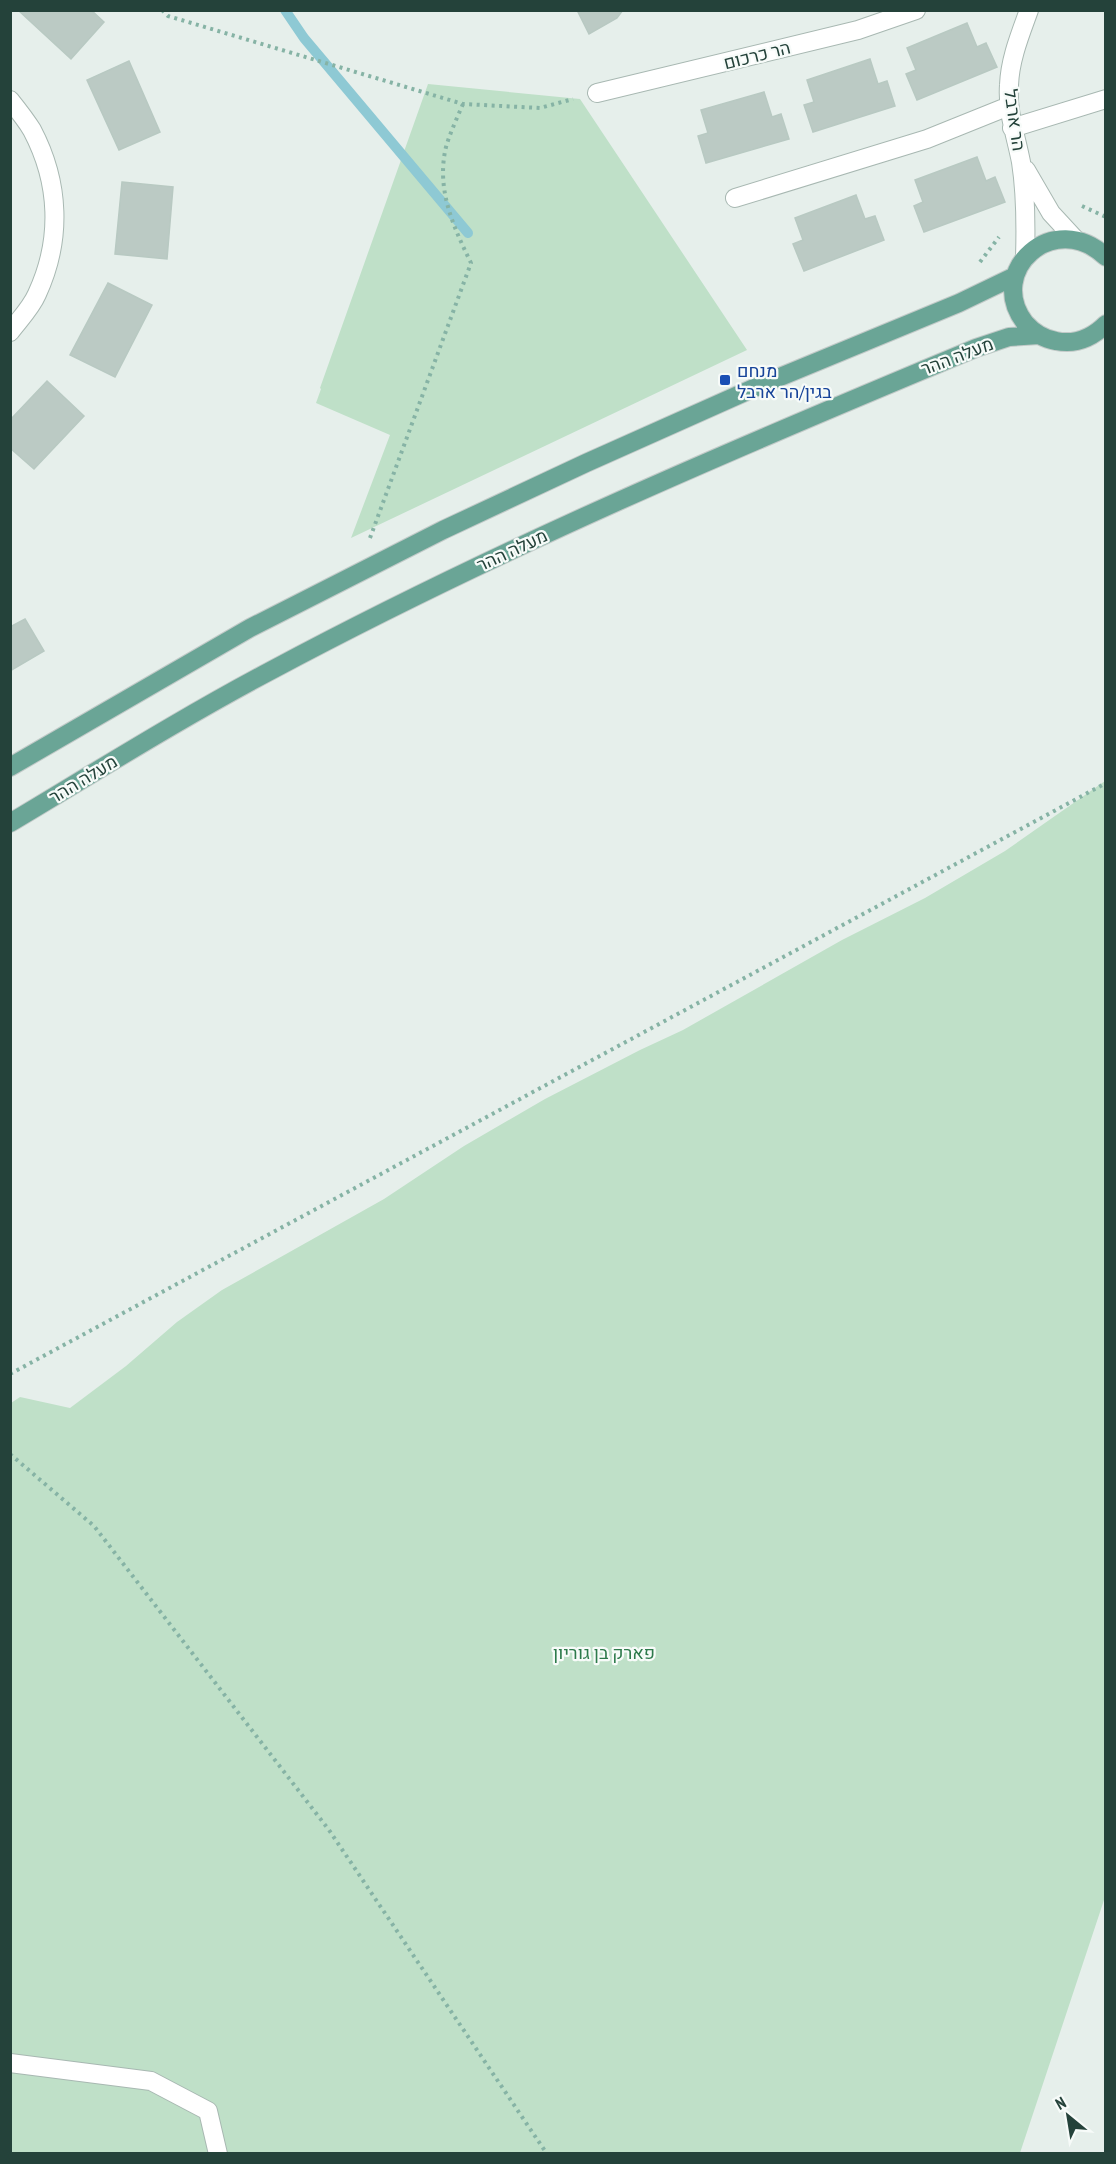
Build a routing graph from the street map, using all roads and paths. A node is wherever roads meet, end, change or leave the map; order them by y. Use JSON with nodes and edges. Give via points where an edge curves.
{"nodes":[{"id":1,"x":162,"y":10,"type":"edge"},
{"id":2,"x":916,"y":10,"type":"edge"},
{"id":3,"x":1029,"y":10,"type":"edge"},
{"id":4,"x":597,"y":93,"type":"joint"},
{"id":5,"x":1106,"y":99,"type":"edge"},
{"id":6,"x":10,"y":100,"type":"edge"},
{"id":7,"x":463,"y":104,"type":"junction"},
{"id":8,"x":1009,"y":106,"type":"junction"},
{"id":9,"x":1012,"y":128,"type":"junction"},
{"id":10,"x":1020,"y":161,"type":"junction"},
{"id":11,"x":735,"y":198,"type":"dead end"},
{"id":12,"x":1075,"y":239,"type":"junction"},
{"id":13,"x":1102,"y":250,"type":"edge"},
{"id":14,"x":1025,"y":258,"type":"junction"},
{"id":15,"x":1016,"y":276,"type":"junction"},
{"id":16,"x":1106,"y":324,"type":"edge"},
{"id":17,"x":10,"y":332,"type":"edge"},
{"id":18,"x":1039,"y":335,"type":"junction"},
{"id":19,"x":367,"y":548,"type":"dead end"},
{"id":20,"x":10,"y":767,"type":"edge"},
{"id":21,"x":1106,"y":783,"type":"edge"},
{"id":22,"x":10,"y":823,"type":"edge"},
{"id":23,"x":10,"y":1374,"type":"edge"},
{"id":24,"x":10,"y":1454,"type":"edge"},
{"id":25,"x":10,"y":2063,"type":"edge"},
{"id":26,"x":218,"y":2154,"type":"edge"},
{"id":27,"x":547,"y":2154,"type":"edge"}],
"edges":[{"from":1,"to":7,"type":"path","via":[[168,16]]},
{"from":2,"to":4,"type":"street","name":"הר כרכום","via":[[858,30]]},
{"from":3,"to":8,"type":"street","name":"הר ארבל","via":[[1014,50],[1008,83]]},
{"from":4,"to":7,"type":"path","via":[[540,108]]},
{"from":5,"to":9,"type":"street"},
{"from":6,"to":17,"type":"street","via":[[32,129],[49,169],[56,211],[52,254],[36,296]]},
{"from":7,"to":19,"type":"path","via":[[446,147],[442,178],[447,210],[471,263]]},
{"from":8,"to":9,"type":"street","name":"הר ארבל"},
{"from":8,"to":11,"type":"street","via":[[927,139]]},
{"from":9,"to":10,"type":"street","name":"הר ארבל"},
{"from":10,"to":12,"type":"street","name":"הר ארבל","via":[[1050,213]]},
{"from":10,"to":14,"type":"street","name":"הר ארבל"},
{"from":12,"to":13,"type":"main road"},
{"from":12,"to":14,"type":"main road","via":[[1047,242]]},
{"from":14,"to":15,"type":"main road"},
{"from":15,"to":18,"type":"main road","via":[[1013,290],[1020,316]]},
{"from":15,"to":20,"type":"main road","via":[[763,384],[443,530],[250,628]]},
{"from":16,"to":18,"type":"main road","via":[[1098,332],[1069,343]]},
{"from":18,"to":22,"type":"main road","name":"מעלה ההר","via":[[1009,337],[954,356],[782,428],[464,573],[272,670]]},
{"from":21,"to":23,"type":"path"},
{"from":24,"to":27,"type":"path","via":[[94,1526],[322,1820]]},
{"from":25,"to":26,"type":"street","via":[[151,2081],[208,2111]]}]}
